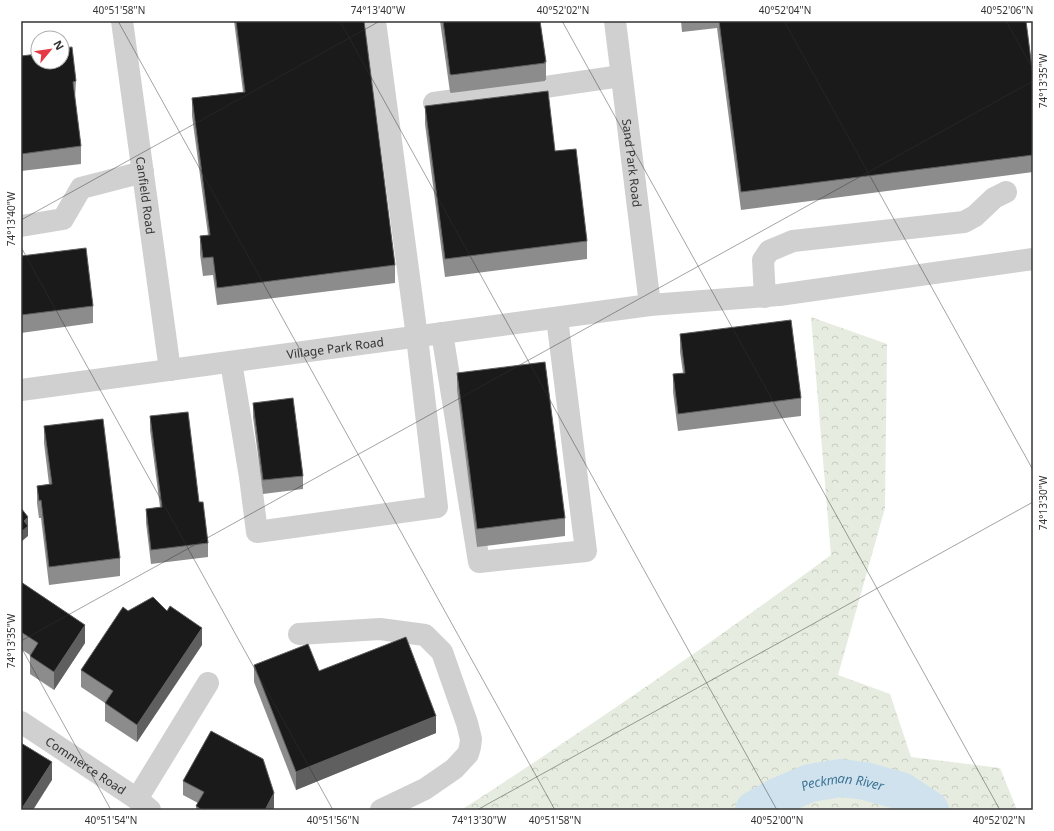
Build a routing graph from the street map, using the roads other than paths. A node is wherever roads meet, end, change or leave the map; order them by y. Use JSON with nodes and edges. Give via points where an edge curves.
{"nodes":[{"id":1,"x":122,"y":21,"type":"edge"},
{"id":2,"x":375,"y":21,"type":"edge"},
{"id":3,"x":615,"y":21,"type":"edge"},
{"id":4,"x":622,"y":76,"type":"junction"},
{"id":5,"x":434,"y":103,"type":"edge"},
{"id":6,"x":143,"y":172,"type":"junction"},
{"id":7,"x":1006,"y":192,"type":"dead end"},
{"id":8,"x":21,"y":226,"type":"edge"},
{"id":9,"x":1033,"y":259,"type":"edge"},
{"id":10,"x":765,"y":297,"type":"junction"},
{"id":11,"x":650,"y":305,"type":"junction"},
{"id":12,"x":557,"y":318,"type":"junction"},
{"id":13,"x":442,"y":333,"type":"junction"},
{"id":14,"x":417,"y":336,"type":"junction"},
{"id":15,"x":231,"y":362,"type":"junction"},
{"id":16,"x":170,"y":370,"type":"junction"},
{"id":17,"x":21,"y":390,"type":"edge"},
{"id":18,"x":299,"y":634,"type":"dead end"},
{"id":19,"x":208,"y":683,"type":"dead end"},
{"id":20,"x":21,"y":722,"type":"edge"},
{"id":21,"x":144,"y":804,"type":"edge"},
{"id":22,"x":381,"y":810,"type":"edge"}],
"edges":[{"from":1,"to":6,"type":"street","name":"Canfield Road"},
{"from":2,"to":14,"type":"street"},
{"from":3,"to":4,"type":"street","name":"Sand Park Road"},
{"from":4,"to":5,"type":"street"},
{"from":4,"to":11,"type":"street","name":"Sand Park Road"},
{"from":6,"to":8,"type":"street","via":[[82,188],[63,219]]},
{"from":6,"to":16,"type":"street","name":"Canfield Road"},
{"from":7,"to":10,"type":"street","via":[[994,198],[975,216],[964,222],[793,241],[769,251],[763,260]]},
{"from":9,"to":10,"type":"street","name":"Village Park Road"},
{"from":10,"to":11,"type":"street","name":"Village Park Road"},
{"from":11,"to":12,"type":"street","name":"Village Park Road"},
{"from":12,"to":13,"type":"street","name":"Village Park Road"},
{"from":12,"to":13,"type":"street","via":[[586,551],[479,562]]},
{"from":13,"to":14,"type":"street","name":"Village Park Road"},
{"from":14,"to":15,"type":"street","name":"Village Park Road"},
{"from":14,"to":15,"type":"street","via":[[437,507],[257,532]]},
{"from":15,"to":16,"type":"street","name":"Village Park Road"},
{"from":16,"to":17,"type":"street","name":"Village Park Road"},
{"from":18,"to":22,"type":"street","via":[[380,629],[424,635],[442,652],[467,723],[471,739],[468,754],[454,769],[425,789]]},
{"from":19,"to":21,"type":"street"},
{"from":20,"to":21,"type":"street","name":"Commerce Road"}]}
